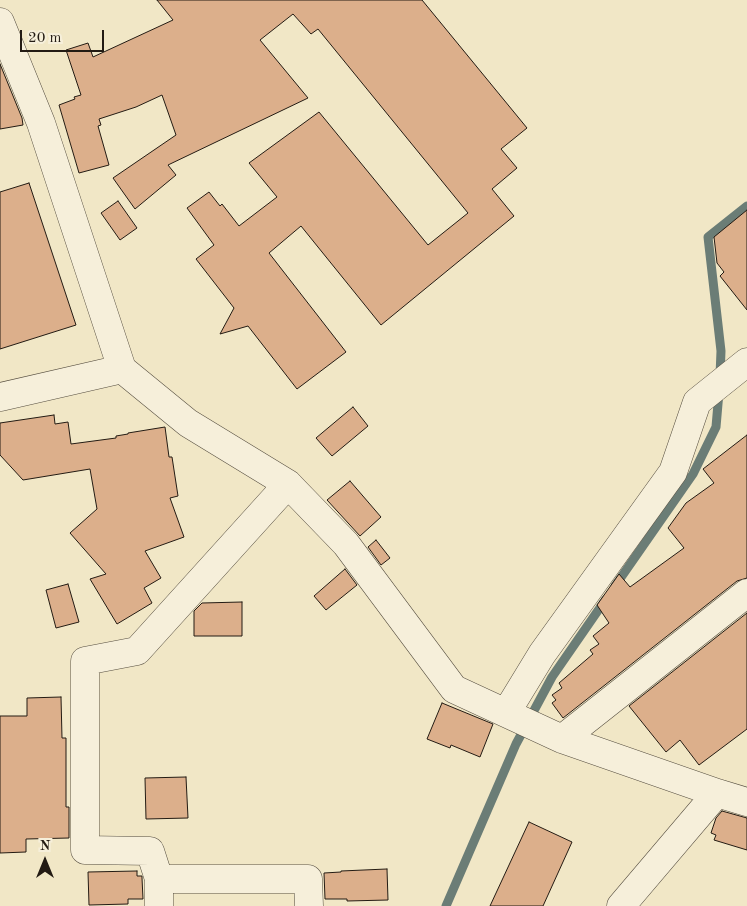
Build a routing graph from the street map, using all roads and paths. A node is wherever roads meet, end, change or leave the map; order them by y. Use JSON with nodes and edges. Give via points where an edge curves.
{"nodes":[{"id":1,"x":0,"y":22,"type":"edge"},
{"id":2,"x":747,"y":362,"type":"edge"},
{"id":3,"x":122,"y":369,"type":"junction"},
{"id":4,"x":0,"y":396,"type":"edge"},
{"id":5,"x":288,"y":484,"type":"junction"},
{"id":6,"x":747,"y":592,"type":"edge"},
{"id":7,"x":506,"y":713,"type":"junction"},
{"id":8,"x":562,"y":739,"type":"junction"},
{"id":9,"x":717,"y":793,"type":"junction"},
{"id":10,"x":747,"y":802,"type":"edge"},
{"id":11,"x":159,"y":893,"type":"edge"},
{"id":12,"x":309,"y":906,"type":"edge"},
{"id":13,"x":621,"y":906,"type":"edge"}],
"edges":[{"from":1,"to":3,"type":"street","via":[[41,123]]},
{"from":2,"to":7,"type":"street","via":[[697,402],[674,472],[542,654]]},
{"from":3,"to":4,"type":"street"},
{"from":3,"to":5,"type":"street","via":[[188,423]]},
{"from":5,"to":7,"type":"street","via":[[346,544],[454,689]]},
{"from":5,"to":11,"type":"street","via":[[137,651],[85,661],[85,850],[150,851]]},
{"from":6,"to":8,"type":"street"},
{"from":7,"to":8,"type":"street"},
{"from":8,"to":9,"type":"street"},
{"from":9,"to":10,"type":"street"},
{"from":9,"to":13,"type":"street"},
{"from":11,"to":12,"type":"street","via":[[308,879]]}]}
